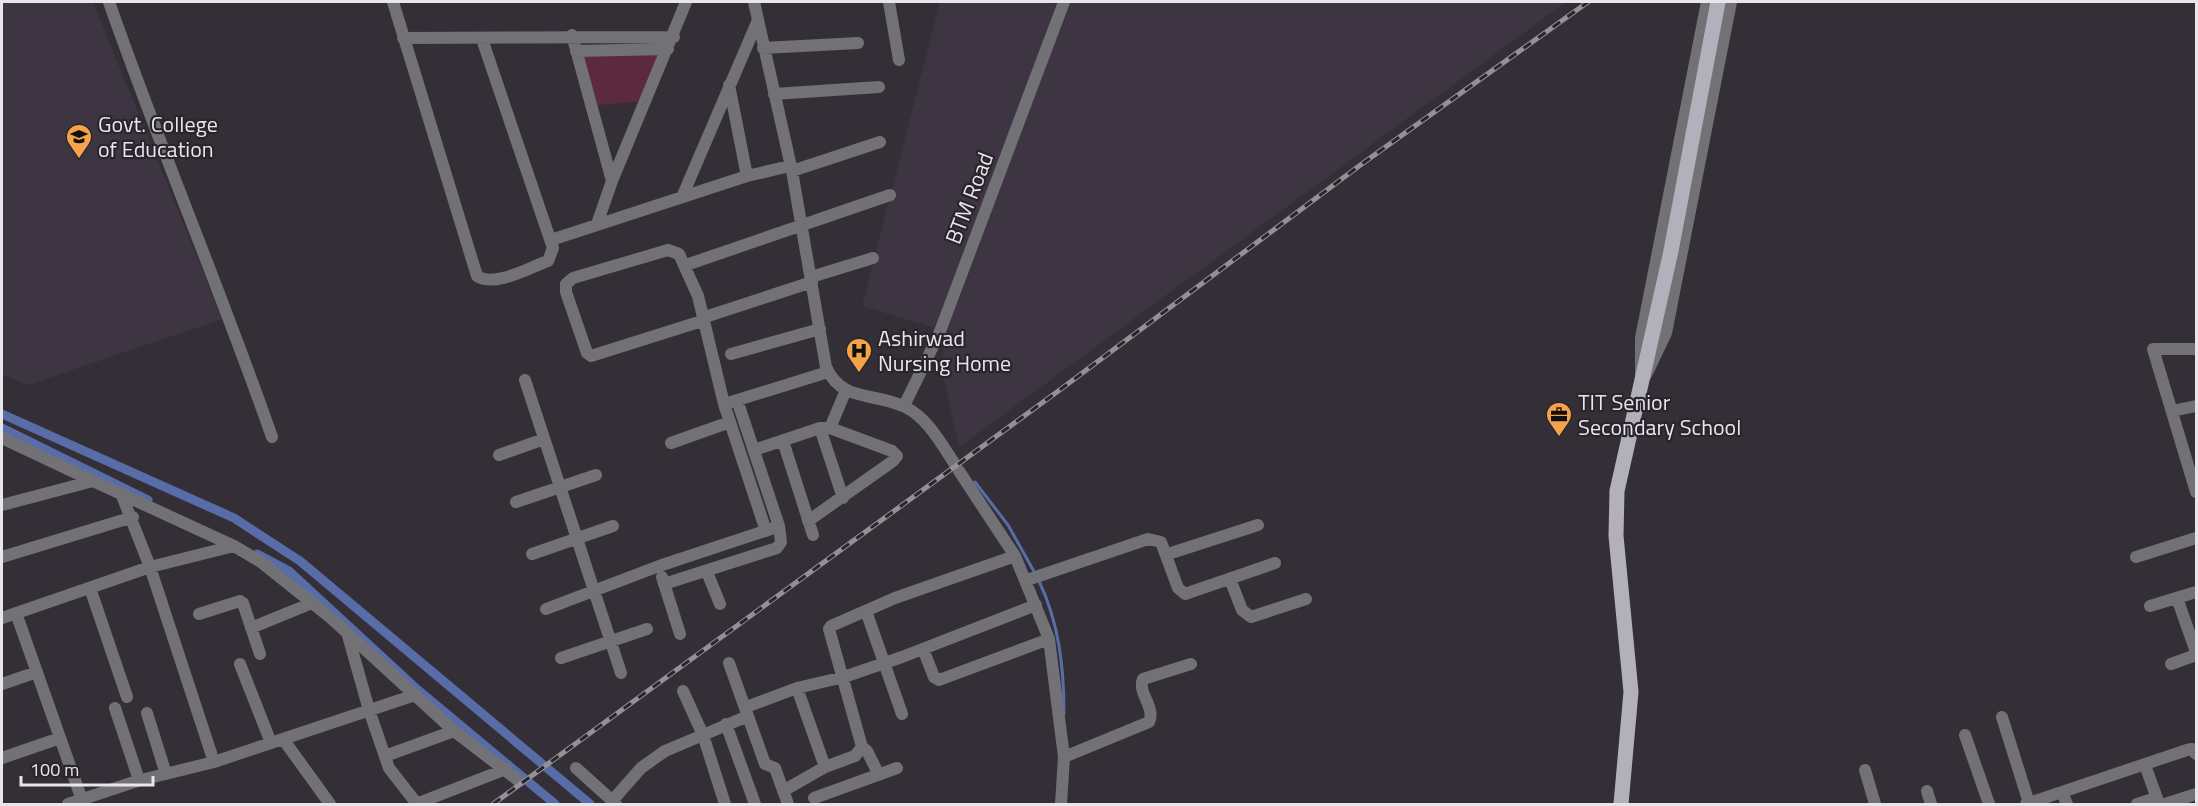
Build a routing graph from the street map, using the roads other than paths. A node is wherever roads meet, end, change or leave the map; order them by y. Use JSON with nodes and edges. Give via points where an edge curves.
{"nodes":[{"id":1,"x":109,"y":2,"type":"edge"},
{"id":2,"x":393,"y":2,"type":"edge"},
{"id":3,"x":686,"y":2,"type":"edge"},
{"id":4,"x":754,"y":2,"type":"edge"},
{"id":5,"x":889,"y":2,"type":"edge"},
{"id":6,"x":1064,"y":2,"type":"edge"},
{"id":7,"x":1707,"y":2,"type":"edge"},
{"id":8,"x":1718,"y":2,"type":"edge"},
{"id":9,"x":1731,"y":2,"type":"edge"},
{"id":10,"x":758,"y":20,"type":"junction"},
{"id":11,"x":572,"y":35,"type":"junction"},
{"id":12,"x":674,"y":37,"type":"junction"},
{"id":13,"x":403,"y":38,"type":"junction"},
{"id":14,"x":482,"y":39,"type":"junction"},
{"id":15,"x":858,"y":43,"type":"dead end"},
{"id":16,"x":763,"y":48,"type":"junction"},
{"id":17,"x":668,"y":50,"type":"junction"},
{"id":18,"x":576,"y":51,"type":"junction"},
{"id":19,"x":899,"y":60,"type":"dead end"},
{"id":20,"x":729,"y":84,"type":"junction"},
{"id":21,"x":879,"y":87,"type":"dead end"},
{"id":22,"x":774,"y":94,"type":"junction"},
{"id":23,"x":880,"y":142,"type":"dead end"},
{"id":24,"x":791,"y":168,"type":"junction"},
{"id":25,"x":747,"y":176,"type":"junction"},
{"id":26,"x":612,"y":181,"type":"junction"},
{"id":27,"x":890,"y":195,"type":"dead end"},
{"id":28,"x":682,"y":197,"type":"junction"},
{"id":29,"x":597,"y":224,"type":"junction"},
{"id":30,"x":801,"y":224,"type":"junction"},
{"id":31,"x":551,"y":240,"type":"junction"},
{"id":32,"x":873,"y":258,"type":"dead end"},
{"id":33,"x":686,"y":265,"type":"junction"},
{"id":34,"x":811,"y":279,"type":"junction"},
{"id":35,"x":702,"y":319,"type":"junction"},
{"id":36,"x":820,"y":329,"type":"junction"},
{"id":37,"x":2196,"y":349,"type":"edge"},
{"id":38,"x":730,"y":354,"type":"dead end"},
{"id":39,"x":828,"y":372,"type":"junction"},
{"id":40,"x":525,"y":380,"type":"dead end"},
{"id":41,"x":1642,"y":381,"type":"junction"},
{"id":42,"x":846,"y":390,"type":"junction"},
{"id":43,"x":737,"y":400,"type":"junction"},
{"id":44,"x":724,"y":404,"type":"junction"},
{"id":45,"x":904,"y":406,"type":"junction"},
{"id":46,"x":2196,"y":406,"type":"edge"},
{"id":47,"x":2172,"y":411,"type":"junction"},
{"id":48,"x":730,"y":422,"type":"junction"},
{"id":49,"x":825,"y":428,"type":"junction"},
{"id":50,"x":272,"y":437,"type":"dead end"},
{"id":51,"x":3,"y":439,"type":"edge"},
{"id":52,"x":544,"y":440,"type":"junction"},
{"id":53,"x":783,"y":441,"type":"junction"},
{"id":54,"x":671,"y":443,"type":"dead end"},
{"id":55,"x":754,"y":450,"type":"junction"},
{"id":56,"x":2191,"y":453,"type":"edge"},
{"id":57,"x":499,"y":455,"type":"dead end"},
{"id":58,"x":596,"y":475,"type":"dead end"},
{"id":59,"x":93,"y":481,"type":"junction"},
{"id":60,"x":560,"y":487,"type":"junction"},
{"id":61,"x":2196,"y":492,"type":"edge"},
{"id":62,"x":121,"y":493,"type":"junction"},
{"id":63,"x":843,"y":498,"type":"junction"},
{"id":64,"x":516,"y":502,"type":"dead end"},
{"id":65,"x":2,"y":505,"type":"edge"},
{"id":66,"x":133,"y":517,"type":"junction"},
{"id":67,"x":808,"y":521,"type":"junction"},
{"id":68,"x":1258,"y":525,"type":"dead end"},
{"id":69,"x":613,"y":526,"type":"dead end"},
{"id":70,"x":779,"y":526,"type":"junction"},
{"id":71,"x":766,"y":531,"type":"junction"},
{"id":72,"x":813,"y":535,"type":"dead end"},
{"id":73,"x":577,"y":538,"type":"junction"},
{"id":74,"x":2196,"y":538,"type":"edge"},
{"id":75,"x":234,"y":546,"type":"junction"},
{"id":76,"x":532,"y":554,"type":"dead end"},
{"id":77,"x":1168,"y":554,"type":"junction"},
{"id":78,"x":1016,"y":556,"type":"junction"},
{"id":79,"x":2,"y":557,"type":"edge"},
{"id":80,"x":2136,"y":557,"type":"dead end"},
{"id":81,"x":1275,"y":562,"type":"dead end"},
{"id":82,"x":659,"y":566,"type":"junction"},
{"id":83,"x":150,"y":567,"type":"junction"},
{"id":84,"x":707,"y":572,"type":"junction"},
{"id":85,"x":1033,"y":578,"type":"junction"},
{"id":86,"x":1230,"y":579,"type":"junction"},
{"id":87,"x":664,"y":584,"type":"junction"},
{"id":88,"x":90,"y":588,"type":"junction"},
{"id":89,"x":594,"y":592,"type":"junction"},
{"id":90,"x":2196,"y":592,"type":"edge"},
{"id":91,"x":2177,"y":598,"type":"junction"},
{"id":92,"x":1306,"y":599,"type":"dead end"},
{"id":93,"x":312,"y":603,"type":"junction"},
{"id":94,"x":720,"y":604,"type":"dead end"},
{"id":95,"x":1036,"y":604,"type":"junction"},
{"id":96,"x":2150,"y":606,"type":"dead end"},
{"id":97,"x":546,"y":609,"type":"dead end"},
{"id":98,"x":866,"y":611,"type":"junction"},
{"id":99,"x":16,"y":613,"type":"junction"},
{"id":100,"x":199,"y":614,"type":"dead end"},
{"id":101,"x":2,"y":618,"type":"edge"},
{"id":102,"x":251,"y":628,"type":"junction"},
{"id":103,"x":647,"y":629,"type":"dead end"},
{"id":104,"x":346,"y":632,"type":"junction"},
{"id":105,"x":680,"y":634,"type":"dead end"},
{"id":106,"x":1050,"y":639,"type":"junction"},
{"id":107,"x":611,"y":641,"type":"junction"},
{"id":108,"x":923,"y":649,"type":"junction"},
{"id":109,"x":260,"y":654,"type":"dead end"},
{"id":110,"x":2196,"y":654,"type":"edge"},
{"id":111,"x":561,"y":658,"type":"dead end"},
{"id":112,"x":729,"y":663,"type":"dead end"},
{"id":113,"x":885,"y":663,"type":"junction"},
{"id":114,"x":240,"y":664,"type":"dead end"},
{"id":115,"x":1191,"y":664,"type":"dead end"},
{"id":116,"x":2171,"y":664,"type":"dead end"},
{"id":117,"x":37,"y":672,"type":"junction"},
{"id":118,"x":621,"y":673,"type":"dead end"},
{"id":119,"x":844,"y":678,"type":"junction"},
{"id":120,"x":2,"y":684,"type":"edge"},
{"id":121,"x":797,"y":688,"type":"junction"},
{"id":122,"x":683,"y":691,"type":"dead end"},
{"id":123,"x":415,"y":695,"type":"junction"},
{"id":124,"x":127,"y":698,"type":"dead end"},
{"id":125,"x":115,"y":708,"type":"dead end"},
{"id":126,"x":369,"y":710,"type":"junction"},
{"id":127,"x":747,"y":712,"type":"junction"},
{"id":128,"x":147,"y":713,"type":"dead end"},
{"id":129,"x":902,"y":714,"type":"dead end"},
{"id":130,"x":2002,"y":717,"type":"dead end"},
{"id":131,"x":726,"y":724,"type":"junction"},
{"id":132,"x":454,"y":730,"type":"junction"},
{"id":133,"x":703,"y":735,"type":"junction"},
{"id":134,"x":1965,"y":735,"type":"dead end"},
{"id":135,"x":60,"y":738,"type":"junction"},
{"id":136,"x":284,"y":739,"type":"junction"},
{"id":137,"x":271,"y":743,"type":"junction"},
{"id":138,"x":862,"y":747,"type":"junction"},
{"id":139,"x":2196,"y":754,"type":"edge"},
{"id":140,"x":385,"y":756,"type":"junction"},
{"id":141,"x":1064,"y":757,"type":"junction"},
{"id":142,"x":2,"y":758,"type":"edge"},
{"id":143,"x":214,"y":762,"type":"junction"},
{"id":144,"x":2145,"y":765,"type":"junction"},
{"id":145,"x":825,"y":767,"type":"junction"},
{"id":146,"x":576,"y":768,"type":"dead end"},
{"id":147,"x":897,"y":768,"type":"dead end"},
{"id":148,"x":506,"y":769,"type":"junction"},
{"id":149,"x":1865,"y":770,"type":"dead end"},
{"id":150,"x":166,"y":774,"type":"junction"},
{"id":151,"x":879,"y":775,"type":"junction"},
{"id":152,"x":808,"y":778,"type":"junction"},
{"id":153,"x":139,"y":780,"type":"junction"},
{"id":154,"x":519,"y":781,"type":"dead end"},
{"id":155,"x":783,"y":791,"type":"junction"},
{"id":156,"x":1927,"y":791,"type":"dead end"},
{"id":157,"x":2062,"y":792,"type":"junction"},
{"id":158,"x":2196,"y":794,"type":"edge"},
{"id":159,"x":82,"y":800,"type":"junction"},
{"id":160,"x":815,"y":801,"type":"edge"},
{"id":161,"x":614,"y":802,"type":"edge"},
{"id":162,"x":2160,"y":802,"type":"edge"},
{"id":163,"x":68,"y":804,"type":"edge"},
{"id":164,"x":330,"y":804,"type":"edge"},
{"id":165,"x":417,"y":804,"type":"edge"},
{"id":166,"x":725,"y":804,"type":"edge"},
{"id":167,"x":754,"y":804,"type":"edge"},
{"id":168,"x":788,"y":804,"type":"edge"},
{"id":169,"x":1061,"y":804,"type":"edge"},
{"id":170,"x":1621,"y":804,"type":"edge"},
{"id":171,"x":1875,"y":804,"type":"edge"},
{"id":172,"x":1931,"y":804,"type":"edge"},
{"id":173,"x":1989,"y":804,"type":"edge"},
{"id":174,"x":2028,"y":804,"type":"edge"},
{"id":175,"x":2067,"y":804,"type":"edge"},
{"id":176,"x":2137,"y":804,"type":"edge"}],
"edges":[{"from":1,"to":50,"type":"street"},
{"from":2,"to":13,"type":"street"},
{"from":3,"to":12,"type":"street"},
{"from":4,"to":10,"type":"street"},
{"from":5,"to":19,"type":"street"},
{"from":6,"to":45,"type":"street","name":"BTM Road","via":[[939,334]]},
{"from":7,"to":41,"type":"street","via":[[1641,338]]},
{"from":8,"to":41,"type":"main road"},
{"from":9,"to":41,"type":"street","via":[[1666,333]]},
{"from":10,"to":16,"type":"street"},
{"from":10,"to":20,"type":"street"},
{"from":11,"to":12,"type":"street"},
{"from":11,"to":14,"type":"street"},
{"from":11,"to":18,"type":"street"},
{"from":12,"to":17,"type":"street"},
{"from":13,"to":14,"type":"street"},
{"from":13,"to":31,"type":"street","via":[[477,276],[494,280],[548,261],[553,254]]},
{"from":14,"to":31,"type":"street"},
{"from":15,"to":16,"type":"street"},
{"from":16,"to":22,"type":"street"},
{"from":17,"to":18,"type":"street"},
{"from":17,"to":26,"type":"street"},
{"from":18,"to":26,"type":"street"},
{"from":20,"to":25,"type":"street"},
{"from":20,"to":28,"type":"street"},
{"from":21,"to":22,"type":"street"},
{"from":22,"to":24,"type":"street"},
{"from":23,"to":24,"type":"street"},
{"from":24,"to":25,"type":"street"},
{"from":24,"to":30,"type":"street"},
{"from":25,"to":28,"type":"street"},
{"from":26,"to":29,"type":"street"},
{"from":27,"to":30,"type":"street"},
{"from":28,"to":29,"type":"street"},
{"from":29,"to":31,"type":"street"},
{"from":30,"to":33,"type":"street"},
{"from":30,"to":34,"type":"street"},
{"from":32,"to":34,"type":"street"},
{"from":33,"to":35,"type":"street"},
{"from":33,"to":35,"type":"street","via":[[679,254],[668,250],[573,278],[566,284],[566,292],[591,356]]},
{"from":34,"to":35,"type":"street"},
{"from":34,"to":36,"type":"street"},
{"from":35,"to":44,"type":"street"},
{"from":36,"to":38,"type":"street"},
{"from":36,"to":39,"type":"street"},
{"from":37,"to":47,"type":"street","via":[[2153,349]]},
{"from":39,"to":42,"type":"street"},
{"from":39,"to":43,"type":"street"},
{"from":40,"to":52,"type":"street"},
{"from":41,"to":170,"type":"main road","via":[[1617,491],[1616,536],[1631,692]]},
{"from":42,"to":45,"type":"street"},
{"from":42,"to":49,"type":"street"},
{"from":43,"to":44,"type":"street"},
{"from":43,"to":55,"type":"street"},
{"from":44,"to":48,"type":"street"},
{"from":45,"to":78,"type":"street","via":[[920,416]]},
{"from":46,"to":47,"type":"street"},
{"from":47,"to":56,"type":"street"},
{"from":48,"to":54,"type":"street"},
{"from":48,"to":71,"type":"street"},
{"from":49,"to":53,"type":"street"},
{"from":49,"to":63,"type":"street"},
{"from":49,"to":63,"type":"street","via":[[897,456]]},
{"from":51,"to":59,"type":"street"},
{"from":52,"to":57,"type":"street"},
{"from":52,"to":60,"type":"street"},
{"from":53,"to":55,"type":"street"},
{"from":53,"to":67,"type":"street"},
{"from":55,"to":70,"type":"street"},
{"from":56,"to":61,"type":"street"},
{"from":58,"to":60,"type":"street"},
{"from":59,"to":62,"type":"street"},
{"from":59,"to":65,"type":"street"},
{"from":60,"to":64,"type":"street"},
{"from":60,"to":73,"type":"street"},
{"from":62,"to":66,"type":"street"},
{"from":62,"to":75,"type":"street"},
{"from":63,"to":67,"type":"street"},
{"from":66,"to":79,"type":"street"},
{"from":66,"to":83,"type":"street"},
{"from":67,"to":72,"type":"street"},
{"from":68,"to":77,"type":"street"},
{"from":69,"to":73,"type":"street"},
{"from":70,"to":71,"type":"street"},
{"from":70,"to":84,"type":"street","via":[[781,542],[777,548]]},
{"from":71,"to":82,"type":"street"},
{"from":73,"to":76,"type":"street"},
{"from":73,"to":89,"type":"street"},
{"from":74,"to":80,"type":"street"},
{"from":75,"to":83,"type":"street"},
{"from":75,"to":93,"type":"street","via":[[261,562]]},
{"from":77,"to":85,"type":"street","via":[[1161,542],[1148,539]]},
{"from":77,"to":86,"type":"street","via":[[1181,593]]},
{"from":78,"to":85,"type":"street"},
{"from":78,"to":98,"type":"street"},
{"from":81,"to":86,"type":"street"},
{"from":82,"to":87,"type":"street"},
{"from":82,"to":89,"type":"street"},
{"from":83,"to":88,"type":"street"},
{"from":83,"to":143,"type":"street"},
{"from":84,"to":87,"type":"street"},
{"from":84,"to":94,"type":"street"},
{"from":85,"to":95,"type":"street"},
{"from":86,"to":92,"type":"street","via":[[1242,610],[1251,616]]},
{"from":87,"to":105,"type":"street"},
{"from":88,"to":99,"type":"street"},
{"from":88,"to":124,"type":"street"},
{"from":89,"to":97,"type":"street"},
{"from":89,"to":107,"type":"street"},
{"from":90,"to":91,"type":"street"},
{"from":91,"to":96,"type":"street"},
{"from":91,"to":110,"type":"street"},
{"from":93,"to":102,"type":"street"},
{"from":93,"to":104,"type":"street"},
{"from":95,"to":106,"type":"street"},
{"from":95,"to":108,"type":"street"},
{"from":98,"to":113,"type":"street"},
{"from":98,"to":119,"type":"street","via":[[829,629]]},
{"from":99,"to":101,"type":"street"},
{"from":99,"to":117,"type":"street"},
{"from":100,"to":102,"type":"street","via":[[240,601]]},
{"from":102,"to":109,"type":"street"},
{"from":103,"to":107,"type":"street"},
{"from":104,"to":123,"type":"street"},
{"from":104,"to":126,"type":"street"},
{"from":106,"to":108,"type":"street","via":[[939,680],[934,678]]},
{"from":106,"to":141,"type":"street"},
{"from":107,"to":111,"type":"street"},
{"from":107,"to":118,"type":"street"},
{"from":108,"to":113,"type":"street"},
{"from":110,"to":116,"type":"street"},
{"from":112,"to":127,"type":"street"},
{"from":113,"to":119,"type":"street"},
{"from":113,"to":129,"type":"street"},
{"from":114,"to":137,"type":"street"},
{"from":115,"to":141,"type":"street","via":[[1143,679],[1151,710],[1149,722]]},
{"from":117,"to":120,"type":"street"},
{"from":117,"to":135,"type":"street"},
{"from":119,"to":121,"type":"street"},
{"from":119,"to":138,"type":"street"},
{"from":121,"to":127,"type":"street"},
{"from":121,"to":145,"type":"street"},
{"from":122,"to":133,"type":"street"},
{"from":123,"to":126,"type":"street"},
{"from":123,"to":132,"type":"street"},
{"from":125,"to":153,"type":"street"},
{"from":126,"to":136,"type":"street"},
{"from":126,"to":140,"type":"street"},
{"from":127,"to":131,"type":"street"},
{"from":127,"to":155,"type":"street","via":[[765,764],[775,768]]},
{"from":128,"to":150,"type":"street"},
{"from":130,"to":174,"type":"street"},
{"from":131,"to":133,"type":"street"},
{"from":131,"to":167,"type":"street"},
{"from":132,"to":140,"type":"street"},
{"from":132,"to":148,"type":"street"},
{"from":133,"to":161,"type":"street","via":[[649,763]]},
{"from":133,"to":166,"type":"street"},
{"from":134,"to":173,"type":"street"},
{"from":135,"to":142,"type":"street"},
{"from":135,"to":159,"type":"street"},
{"from":136,"to":137,"type":"street"},
{"from":136,"to":164,"type":"street"},
{"from":137,"to":143,"type":"street"},
{"from":138,"to":145,"type":"street","via":[[855,756]]},
{"from":138,"to":151,"type":"street"},
{"from":139,"to":144,"type":"street","via":[[2187,750]]},
{"from":140,"to":165,"type":"street","via":[[389,768]]},
{"from":141,"to":169,"type":"street"},
{"from":143,"to":150,"type":"street"},
{"from":144,"to":157,"type":"street"},
{"from":144,"to":162,"type":"street"},
{"from":145,"to":152,"type":"street"},
{"from":146,"to":161,"type":"street"},
{"from":147,"to":151,"type":"street"},
{"from":148,"to":154,"type":"street"},
{"from":148,"to":165,"type":"street"},
{"from":149,"to":171,"type":"street"},
{"from":150,"to":153,"type":"street"},
{"from":151,"to":160,"type":"street"},
{"from":152,"to":155,"type":"street"},
{"from":152,"to":160,"type":"street"},
{"from":153,"to":159,"type":"street"},
{"from":155,"to":168,"type":"street"},
{"from":156,"to":172,"type":"street"},
{"from":157,"to":174,"type":"street"},
{"from":157,"to":175,"type":"street"},
{"from":158,"to":162,"type":"street"},
{"from":159,"to":163,"type":"street"},
{"from":162,"to":176,"type":"street"}]}
